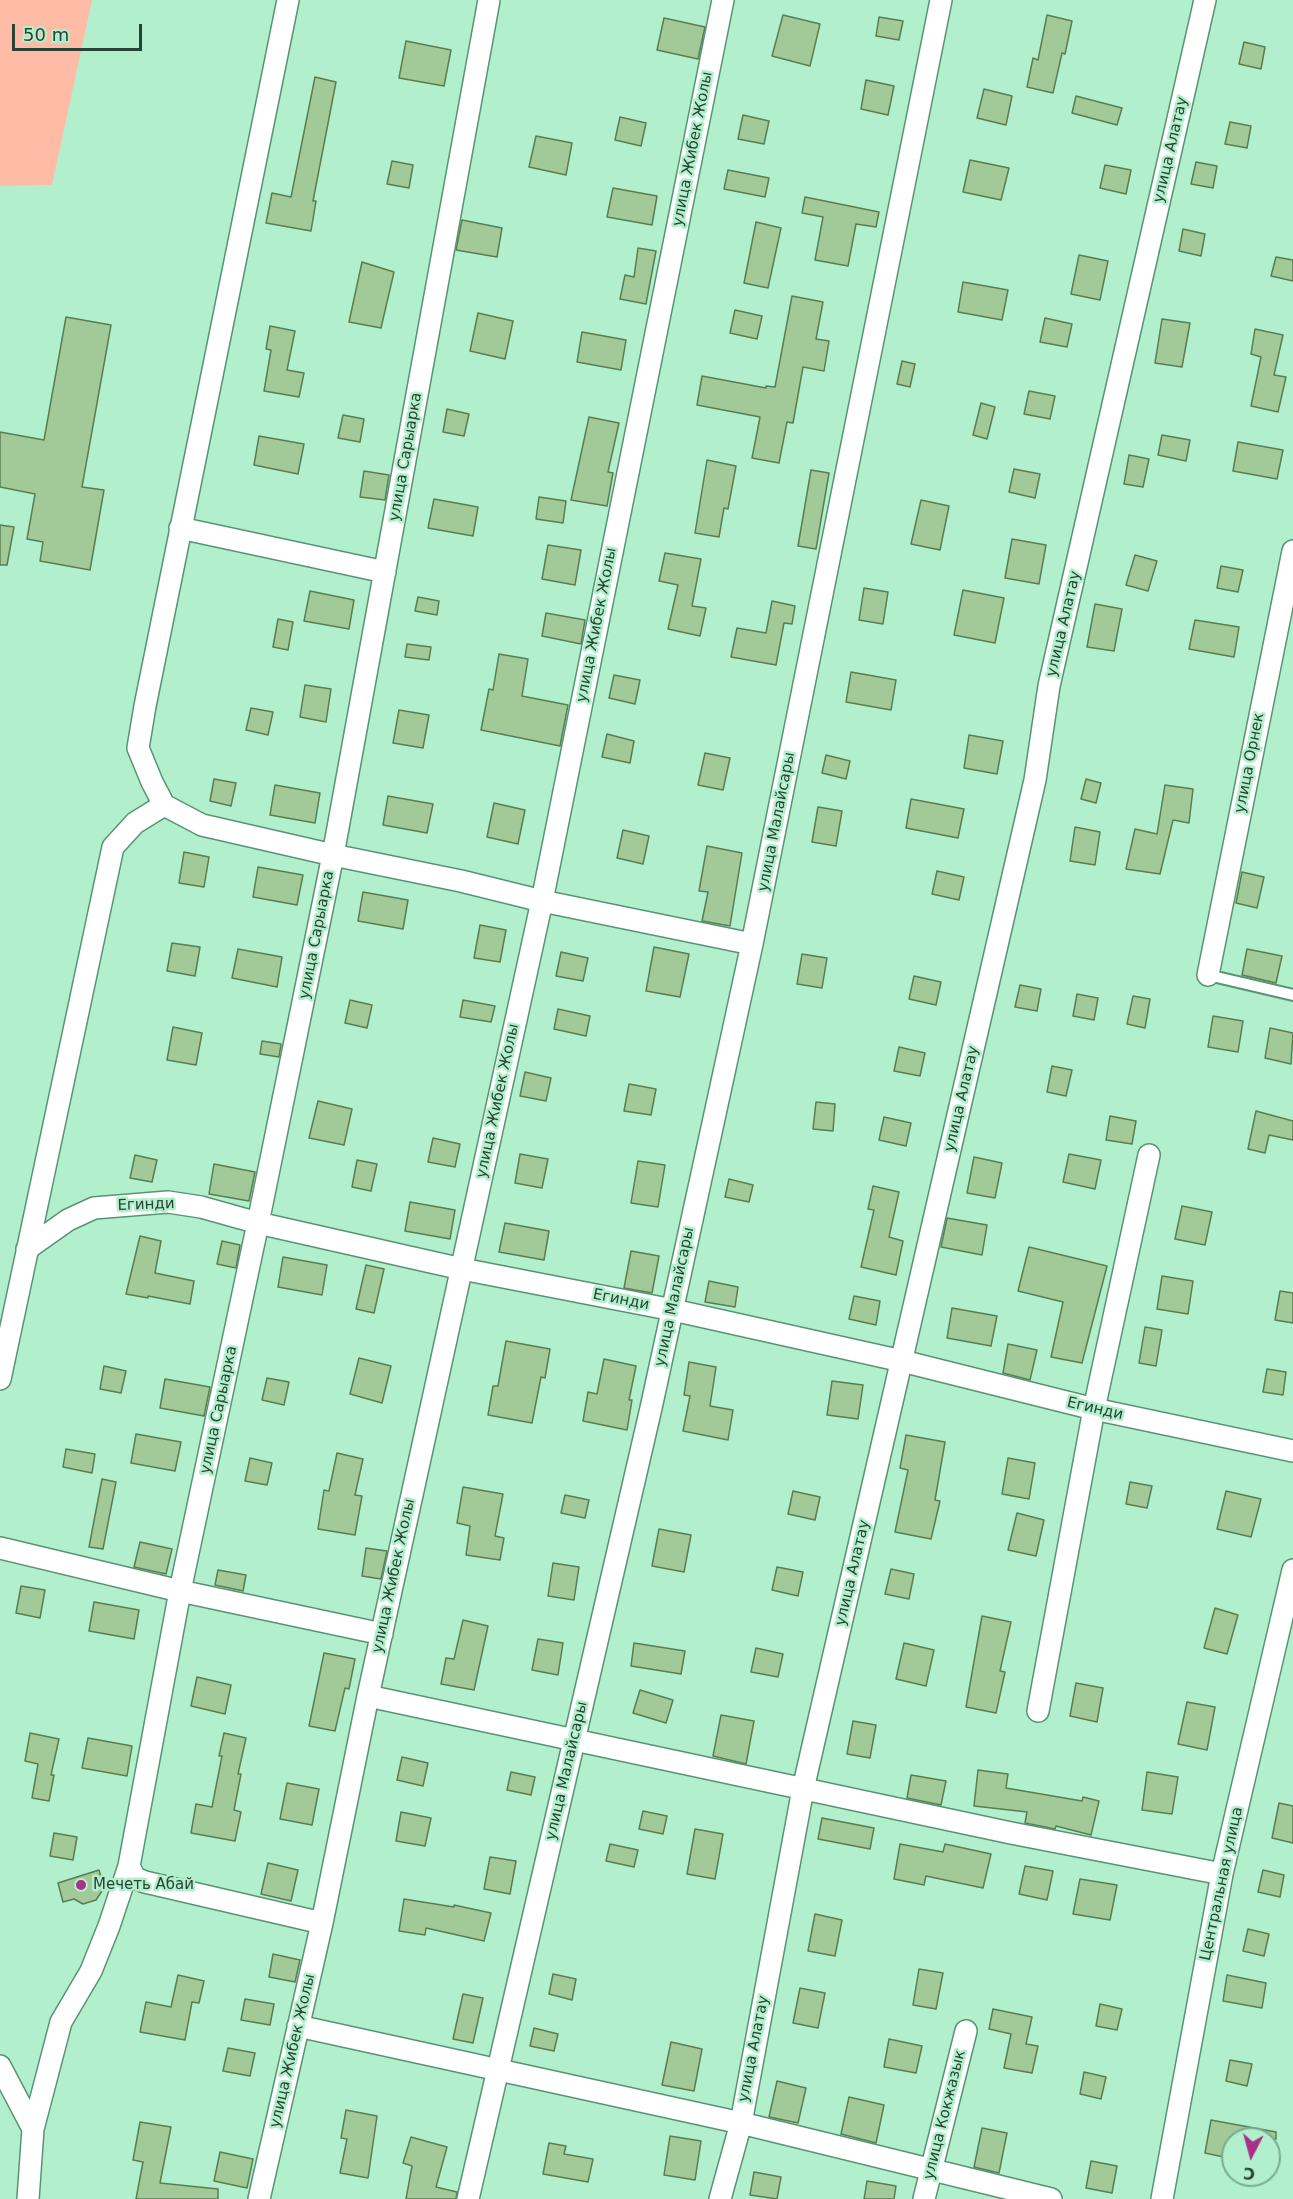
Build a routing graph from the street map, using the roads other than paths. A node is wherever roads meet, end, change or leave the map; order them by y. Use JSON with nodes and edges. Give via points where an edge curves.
{"nodes":[{"id":1,"x":288,"y":0,"type":"edge"},
{"id":2,"x":489,"y":0,"type":"edge"},
{"id":3,"x":723,"y":0,"type":"edge"},
{"id":4,"x":941,"y":0,"type":"edge"},
{"id":5,"x":1205,"y":0,"type":"edge"},
{"id":6,"x":180,"y":528,"type":"junction"},
{"id":7,"x":1293,"y":551,"type":"edge"},
{"id":8,"x":385,"y":572,"type":"junction"},
{"id":9,"x":164,"y":805,"type":"junction"},
{"id":10,"x":333,"y":855,"type":"junction"},
{"id":11,"x":542,"y":901,"type":"junction"},
{"id":12,"x":752,"y":944,"type":"junction"},
{"id":13,"x":1208,"y":975,"type":"joint"},
{"id":14,"x":1293,"y":995,"type":"edge"},
{"id":15,"x":1149,"y":1155,"type":"dead end"},
{"id":16,"x":258,"y":1223,"type":"junction"},
{"id":17,"x":27,"y":1249,"type":"junction"},
{"id":18,"x":462,"y":1269,"type":"junction"},
{"id":19,"x":673,"y":1310,"type":"junction"},
{"id":20,"x":902,"y":1361,"type":"junction"},
{"id":21,"x":0,"y":1379,"type":"edge"},
{"id":22,"x":1094,"y":1409,"type":"junction"},
{"id":23,"x":1293,"y":1451,"type":"edge"},
{"id":24,"x":0,"y":1548,"type":"edge"},
{"id":25,"x":1293,"y":1570,"type":"edge"},
{"id":26,"x":180,"y":1591,"type":"junction"},
{"id":27,"x":382,"y":1634,"type":"junction"},
{"id":28,"x":368,"y":1696,"type":"junction"},
{"id":29,"x":1038,"y":1711,"type":"dead end"},
{"id":30,"x":575,"y":1740,"type":"junction"},
{"id":31,"x":803,"y":1789,"type":"junction"},
{"id":32,"x":129,"y":1866,"type":"junction"},
{"id":33,"x":1222,"y":1874,"type":"junction"},
{"id":34,"x":322,"y":1923,"type":"junction"},
{"id":35,"x":298,"y":2026,"type":"junction"},
{"id":36,"x":966,"y":2031,"type":"dead end"},
{"id":37,"x":0,"y":2066,"type":"edge"},
{"id":38,"x":499,"y":2069,"type":"junction"},
{"id":39,"x":741,"y":2123,"type":"junction"},
{"id":40,"x":33,"y":2129,"type":"junction"},
{"id":41,"x":930,"y":2170,"type":"junction"},
{"id":42,"x":28,"y":2199,"type":"edge"},
{"id":43,"x":260,"y":2199,"type":"edge"},
{"id":44,"x":468,"y":2199,"type":"edge"},
{"id":45,"x":720,"y":2199,"type":"edge"},
{"id":46,"x":924,"y":2199,"type":"edge"},
{"id":47,"x":1051,"y":2199,"type":"edge"},
{"id":48,"x":1162,"y":2199,"type":"edge"}],
"edges":[{"from":1,"to":6,"type":"street"},
{"from":2,"to":8,"type":"street","name":"улица Сарыарка"},
{"from":3,"to":11,"type":"street","name":"улица Жибек Жолы"},
{"from":4,"to":12,"type":"street","name":"улица Малайсары"},
{"from":5,"to":20,"type":"street","name":"улица Алатау","via":[[1049,686],[1035,780]]},
{"from":6,"to":8,"type":"street"},
{"from":6,"to":9,"type":"street","via":[[138,748]]},
{"from":7,"to":13,"type":"street","name":"улица Орнек"},
{"from":8,"to":10,"type":"street","name":"улица Сарыарка"},
{"from":9,"to":10,"type":"street","via":[[202,825]]},
{"from":9,"to":17,"type":"street","via":[[135,823],[113,847]]},
{"from":10,"to":11,"type":"street"},
{"from":10,"to":16,"type":"street","name":"улица Сарыарка"},
{"from":11,"to":12,"type":"street"},
{"from":11,"to":18,"type":"street","name":"улица Жибек Жолы"},
{"from":12,"to":19,"type":"street","name":"улица Малайсары"},
{"from":13,"to":14,"type":"lane"},
{"from":15,"to":22,"type":"street"},
{"from":16,"to":17,"type":"street","name":"Егинди","via":[[168,1202],[94,1208],[68,1220]]},
{"from":16,"to":18,"type":"street","name":"Егинди"},
{"from":16,"to":26,"type":"street","name":"улица Сарыарка"},
{"from":17,"to":21,"type":"street"},
{"from":18,"to":19,"type":"street","name":"Егинди"},
{"from":18,"to":27,"type":"street","name":"улица Жибек Жолы"},
{"from":19,"to":20,"type":"street","name":"Егинди"},
{"from":19,"to":30,"type":"street","name":"улица Малайсары"},
{"from":20,"to":22,"type":"street","name":"Егинди"},
{"from":20,"to":31,"type":"street","name":"улица Алатау"},
{"from":22,"to":23,"type":"street","name":"Егинди"},
{"from":22,"to":29,"type":"street"},
{"from":24,"to":26,"type":"street"},
{"from":25,"to":33,"type":"street","name":"Центральная улица"},
{"from":26,"to":27,"type":"street"},
{"from":26,"to":32,"type":"street","name":"улица Сарыарка"},
{"from":27,"to":28,"type":"street","name":"улица Жибек Жолы"},
{"from":28,"to":30,"type":"street"},
{"from":28,"to":34,"type":"street","name":"улица Жибек Жолы"},
{"from":30,"to":31,"type":"street"},
{"from":30,"to":38,"type":"street","name":"улица Малайсары"},
{"from":31,"to":33,"type":"street"},
{"from":31,"to":39,"type":"street","name":"улица Алатау"},
{"from":32,"to":34,"type":"street","via":[[135,1878],[145,1882]]},
{"from":32,"to":40,"type":"street","name":"улица Сарыарка","via":[[91,1971],[61,2022]]},
{"from":33,"to":48,"type":"street","name":"Центральная улица"},
{"from":34,"to":35,"type":"street","name":"улица Жибек Жолы"},
{"from":35,"to":38,"type":"street"},
{"from":35,"to":43,"type":"street","name":"улица Жибек Жолы"},
{"from":36,"to":41,"type":"street","name":"улица Кокжазык"},
{"from":37,"to":40,"type":"street"},
{"from":38,"to":39,"type":"street"},
{"from":38,"to":44,"type":"street","name":"улица Малайсары"},
{"from":39,"to":41,"type":"street"},
{"from":39,"to":45,"type":"street","name":"улица Алатау"},
{"from":40,"to":42,"type":"street","name":"улица Сарыарка"},
{"from":41,"to":46,"type":"street","name":"улица Кокжазык"},
{"from":41,"to":47,"type":"street"}]}
